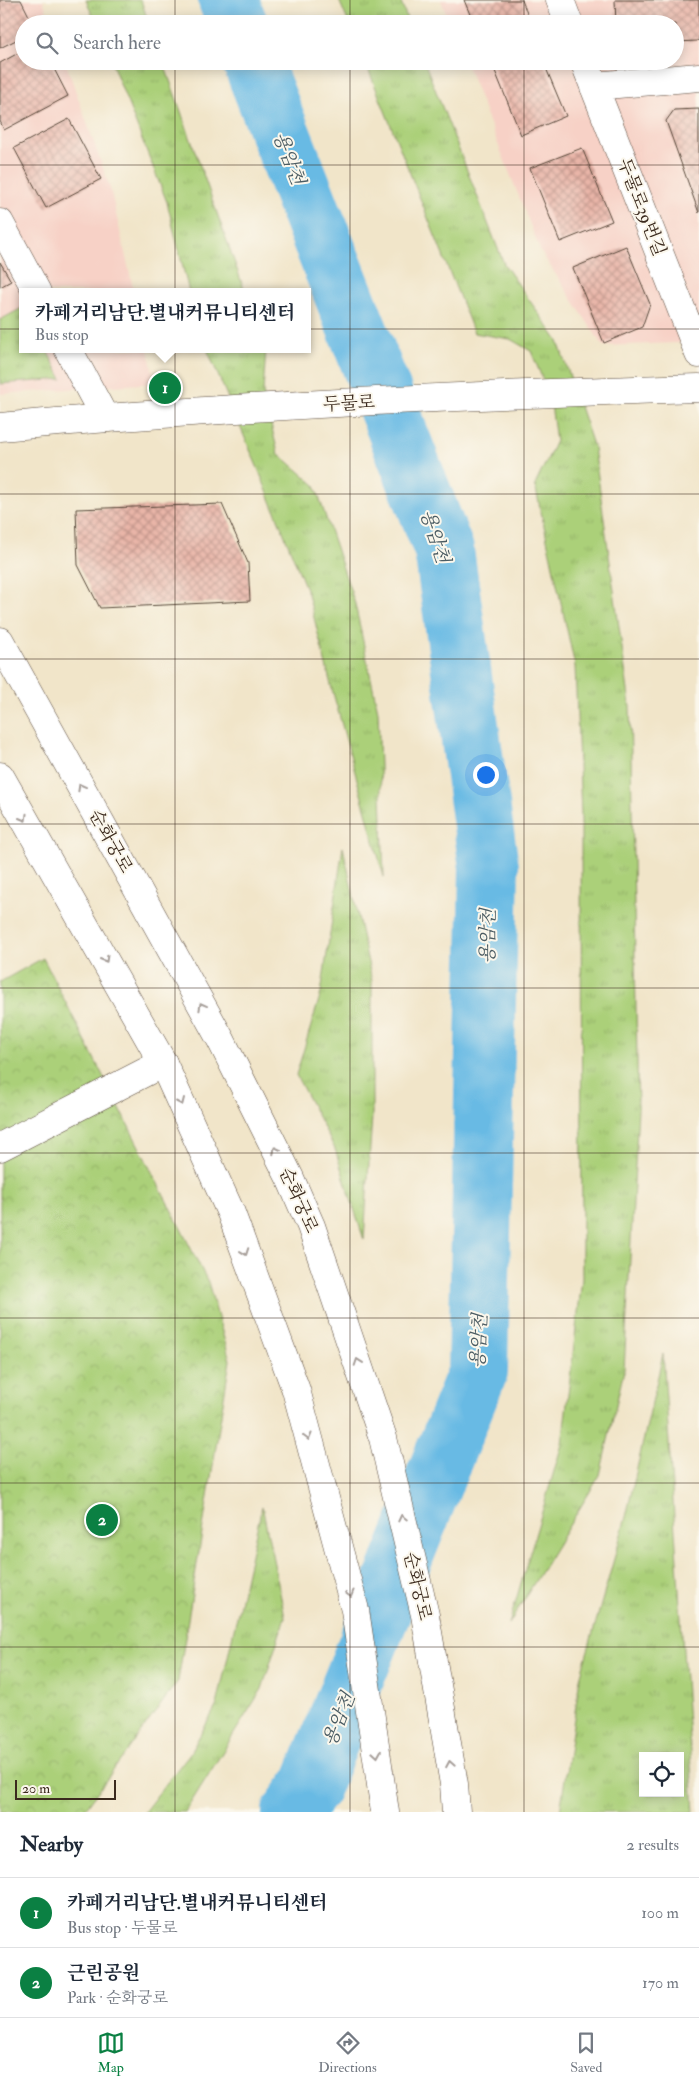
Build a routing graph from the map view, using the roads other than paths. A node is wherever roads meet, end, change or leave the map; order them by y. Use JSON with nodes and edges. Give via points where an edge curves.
{"nodes":[{"id":1,"x":560,"y":0,"type":"edge"},
{"id":2,"x":566,"y":15,"type":"edge"},
{"id":3,"x":589,"y":73,"type":"edge"},
{"id":4,"x":699,"y":77,"type":"edge"},
{"id":5,"x":0,"y":223,"type":"edge"},
{"id":6,"x":35,"y":288,"type":"edge"},
{"id":7,"x":70,"y":353,"type":"edge"},
{"id":8,"x":699,"y":354,"type":"edge"},
{"id":9,"x":699,"y":388,"type":"edge"},
{"id":10,"x":105,"y":418,"type":"junction"},
{"id":11,"x":0,"y":427,"type":"edge"},
{"id":12,"x":0,"y":641,"type":"edge"},
{"id":13,"x":0,"y":776,"type":"edge"},
{"id":14,"x":163,"y":1062,"type":"junction"},
{"id":15,"x":0,"y":1147,"type":"edge"},
{"id":16,"x":385,"y":1812,"type":"edge"},
{"id":17,"x":456,"y":1812,"type":"edge"}],
"edges":[{"from":1,"to":2,"type":"street"},
{"from":3,"to":4,"type":"street"},
{"from":3,"to":8,"type":"street","name":"두물로39번길"},
{"from":5,"to":6,"type":"street"},
{"from":7,"to":10,"type":"street"},
{"from":9,"to":10,"type":"street","name":"두물로","via":[[211,410]]},
{"from":10,"to":11,"type":"street","name":"두물로"},
{"from":17,"to":12,"type":"street","name":"순화궁로","one_way":true,"via":[[425,1615],[383,1438],[312,1226],[221,1040]]},
{"from":13,"to":14,"type":"street","one_way":true},
{"from":14,"to":15,"type":"street"},
{"from":14,"to":16,"type":"street","one_way":true,"via":[[230,1212],[296,1390],[355,1610]]}]}
